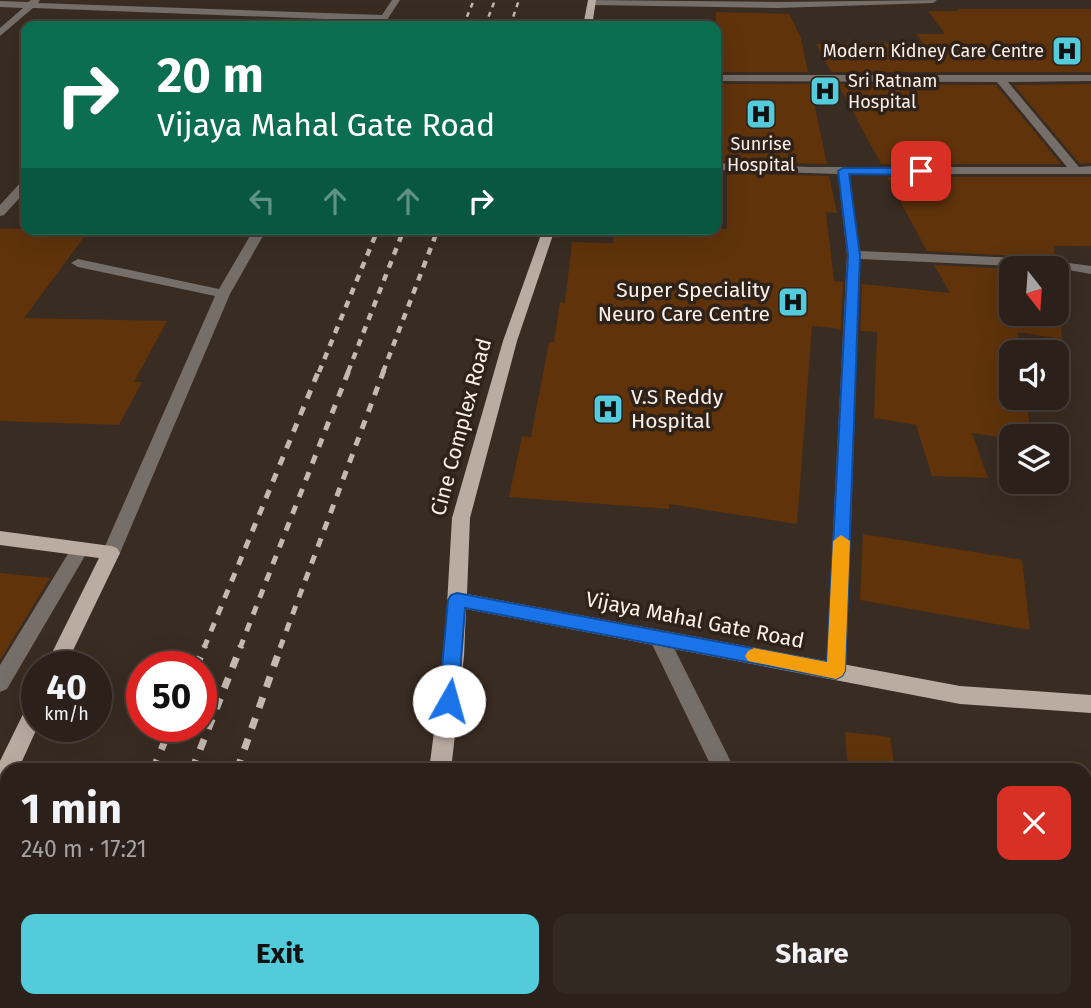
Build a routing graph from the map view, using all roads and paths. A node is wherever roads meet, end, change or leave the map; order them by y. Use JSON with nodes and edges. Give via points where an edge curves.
{"nodes":[{"id":1,"x":225,"y":0,"type":"edge"},
{"id":2,"x":396,"y":0,"type":"edge"},
{"id":3,"x":933,"y":0,"type":"edge"},
{"id":4,"x":592,"y":1,"type":"edge"},
{"id":5,"x":33,"y":2,"type":"edge"},
{"id":6,"x":0,"y":4,"type":"edge"},
{"id":7,"x":215,"y":12,"type":"junction"},
{"id":8,"x":365,"y":21,"type":"edge"},
{"id":9,"x":383,"y":21,"type":"edge"},
{"id":10,"x":588,"y":21,"type":"edge"},
{"id":11,"x":0,"y":33,"type":"edge"},
{"id":12,"x":721,"y":78,"type":"edge"},
{"id":13,"x":1091,"y":78,"type":"edge"},
{"id":14,"x":1000,"y":79,"type":"junction"},
{"id":15,"x":721,"y":166,"type":"edge"},
{"id":16,"x":1091,"y":170,"type":"edge"},
{"id":17,"x":843,"y":171,"type":"junction"},
{"id":18,"x":1077,"y":171,"type":"junction"},
{"id":19,"x":21,"y":189,"type":"edge"},
{"id":20,"x":0,"y":212,"type":"edge"},
{"id":21,"x":257,"y":235,"type":"edge"},
{"id":22,"x":547,"y":235,"type":"edge"},
{"id":23,"x":854,"y":255,"type":"junction"},
{"id":24,"x":78,"y":263,"type":"dead end"},
{"id":25,"x":1091,"y":270,"type":"edge"},
{"id":26,"x":223,"y":294,"type":"junction"},
{"id":27,"x":0,"y":538,"type":"edge"},
{"id":28,"x":80,"y":549,"type":"junction"},
{"id":29,"x":111,"y":553,"type":"junction"},
{"id":30,"x":457,"y":600,"type":"junction"},
{"id":31,"x":659,"y":638,"type":"junction"},
{"id":32,"x":63,"y":651,"type":"edge"},
{"id":33,"x":836,"y":671,"type":"junction"},
{"id":34,"x":0,"y":683,"type":"edge"},
{"id":35,"x":1091,"y":704,"type":"edge"},
{"id":36,"x":21,"y":740,"type":"edge"},
{"id":37,"x":10,"y":763,"type":"edge"},
{"id":38,"x":441,"y":763,"type":"edge"},
{"id":39,"x":721,"y":763,"type":"edge"}],
"edges":[{"from":1,"to":7,"type":"street"},
{"from":2,"to":9,"type":"street"},
{"from":3,"to":4,"type":"street","via":[[778,5]]},
{"from":4,"to":10,"type":"main road"},
{"from":5,"to":6,"type":"street"},
{"from":5,"to":7,"type":"street"},
{"from":5,"to":11,"type":"street"},
{"from":7,"to":8,"type":"street"},
{"from":12,"to":14,"type":"street"},
{"from":13,"to":14,"type":"street"},
{"from":14,"to":18,"type":"street"},
{"from":15,"to":17,"type":"street"},
{"from":16,"to":18,"type":"street"},
{"from":17,"to":18,"type":"street"},
{"from":17,"to":23,"type":"street"},
{"from":19,"to":20,"type":"street"},
{"from":21,"to":26,"type":"street"},
{"from":22,"to":30,"type":"main road","name":"Cine Complex Road","via":[[510,341],[461,518]]},
{"from":23,"to":25,"type":"street","via":[[1040,263]]},
{"from":23,"to":33,"type":"street"},
{"from":24,"to":26,"type":"street"},
{"from":26,"to":29,"type":"street"},
{"from":27,"to":28,"type":"main road"},
{"from":28,"to":29,"type":"main road"},
{"from":28,"to":34,"type":"street"},
{"from":29,"to":32,"type":"main road"},
{"from":30,"to":31,"type":"main road","name":"Vijaya Mahal Gate Road"},
{"from":30,"to":38,"type":"main road","name":"Cine Complex Road"},
{"from":31,"to":33,"type":"main road","name":"Vijaya Mahal Gate Road"},
{"from":31,"to":39,"type":"street"},
{"from":33,"to":35,"type":"main road","name":"Vijaya Mahal Gate Road","via":[[960,695]]},
{"from":36,"to":37,"type":"main road"}]}
